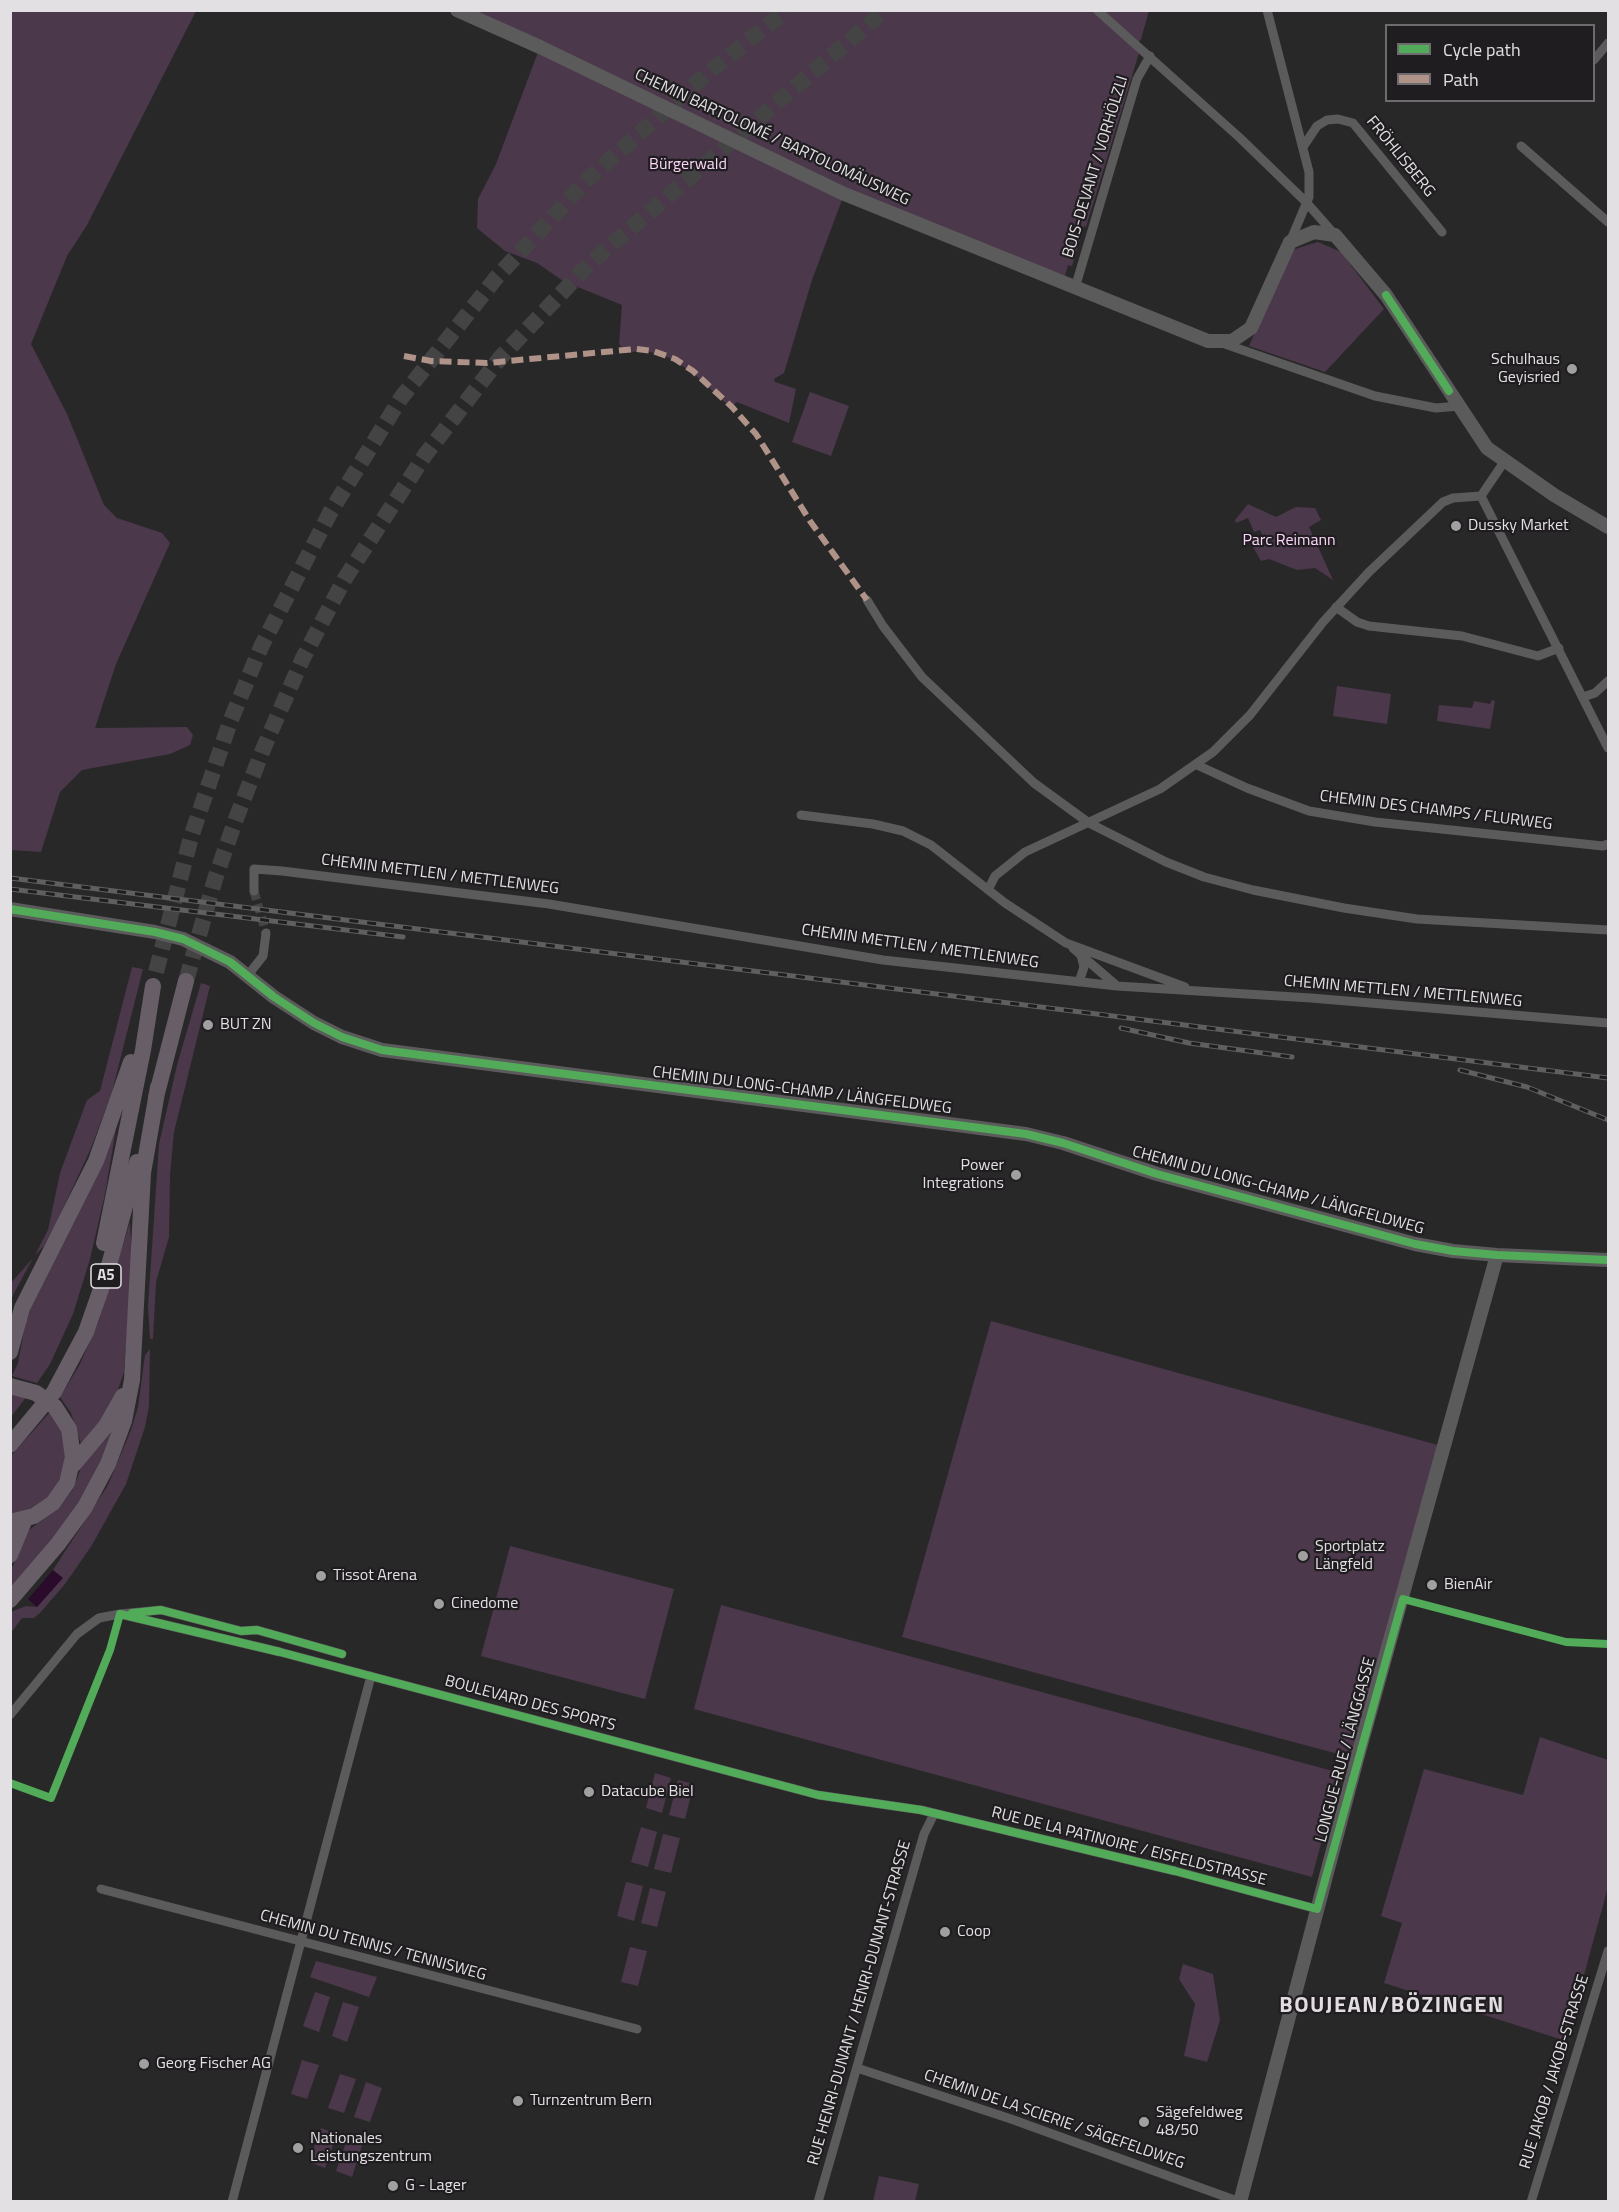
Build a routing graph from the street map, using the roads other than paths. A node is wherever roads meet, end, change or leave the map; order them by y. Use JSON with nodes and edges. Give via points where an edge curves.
{"nodes":[{"id":1,"x":457,"y":10,"type":"edge"},
{"id":2,"x":1097,"y":10,"type":"edge"},
{"id":3,"x":1267,"y":10,"type":"edge"},
{"id":4,"x":1608,"y":43,"type":"edge"},
{"id":5,"x":1150,"y":56,"type":"junction"},
{"id":6,"x":1595,"y":58,"type":"edge"},
{"id":7,"x":1303,"y":147,"type":"junction"},
{"id":8,"x":1521,"y":147,"type":"dead end"},
{"id":9,"x":1306,"y":202,"type":"junction"},
{"id":10,"x":1608,"y":222,"type":"edge"},
{"id":11,"x":1442,"y":232,"type":"dead end"},
{"id":12,"x":1335,"y":235,"type":"junction"},
{"id":13,"x":1290,"y":242,"type":"junction"},
{"id":14,"x":1075,"y":288,"type":"junction"},
{"id":15,"x":1220,"y":343,"type":"junction"},
{"id":16,"x":1459,"y":406,"type":"junction"},
{"id":17,"x":1503,"y":462,"type":"junction"},
{"id":18,"x":1481,"y":496,"type":"junction"},
{"id":19,"x":1608,"y":528,"type":"edge"},
{"id":20,"x":867,"y":600,"type":"dead end"},
{"id":21,"x":1336,"y":607,"type":"junction"},
{"id":22,"x":1559,"y":648,"type":"junction"},
{"id":23,"x":1608,"y":681,"type":"edge"},
{"id":24,"x":1583,"y":697,"type":"junction"},
{"id":25,"x":1608,"y":748,"type":"edge"},
{"id":26,"x":1197,"y":765,"type":"junction"},
{"id":27,"x":801,"y":815,"type":"dead end"},
{"id":28,"x":1089,"y":823,"type":"junction"},
{"id":29,"x":1608,"y":844,"type":"edge"},
{"id":30,"x":988,"y":890,"type":"junction"},
{"id":31,"x":254,"y":891,"type":"tunnel mouth"},
{"id":32,"x":10,"y":909,"type":"edge"},
{"id":33,"x":1608,"y":930,"type":"edge"},
{"id":34,"x":266,"y":933,"type":"tunnel mouth"},
{"id":35,"x":1066,"y":943,"type":"junction"},
{"id":36,"x":1081,"y":955,"type":"junction"},
{"id":37,"x":248,"y":975,"type":"junction"},
{"id":38,"x":186,"y":981,"type":"tunnel mouth"},
{"id":39,"x":1079,"y":982,"type":"junction"},
{"id":40,"x":1117,"y":986,"type":"junction"},
{"id":41,"x":1199,"y":992,"type":"junction"},
{"id":42,"x":1608,"y":1023,"type":"edge"},
{"id":43,"x":158,"y":1087,"type":"junction"},
{"id":44,"x":1497,"y":1255,"type":"junction"},
{"id":45,"x":1608,"y":1260,"type":"edge"},
{"id":46,"x":135,"y":1348,"type":"junction"},
{"id":47,"x":10,"y":1352,"type":"edge"},
{"id":48,"x":10,"y":1386,"type":"edge"},
{"id":49,"x":10,"y":1430,"type":"edge"},
{"id":50,"x":10,"y":1445,"type":"edge"},
{"id":51,"x":73,"y":1465,"type":"junction"},
{"id":52,"x":18,"y":1521,"type":"edge"},
{"id":53,"x":10,"y":1555,"type":"edge"},
{"id":54,"x":10,"y":1600,"type":"edge"},
{"id":55,"x":120,"y":1614,"type":"junction"},
{"id":56,"x":342,"y":1654,"type":"dead end"},
{"id":57,"x":370,"y":1676,"type":"junction"},
{"id":58,"x":10,"y":1715,"type":"edge"},
{"id":59,"x":934,"y":1814,"type":"junction"},
{"id":60,"x":101,"y":1889,"type":"dead end"},
{"id":61,"x":1317,"y":1909,"type":"junction"},
{"id":62,"x":300,"y":1942,"type":"junction"},
{"id":63,"x":1608,"y":1951,"type":"edge"},
{"id":64,"x":638,"y":2029,"type":"dead end"},
{"id":65,"x":857,"y":2068,"type":"junction"},
{"id":66,"x":232,"y":2202,"type":"edge"},
{"id":67,"x":818,"y":2202,"type":"edge"},
{"id":68,"x":1240,"y":2202,"type":"edge"},
{"id":69,"x":1531,"y":2202,"type":"edge"}],
"edges":[{"from":1,"to":14,"type":"street","name":"CHEMIN BARTOLOMÉ / BARTOLOMÄUSWEG","via":[[842,193]]},
{"from":2,"to":5,"type":"street"},
{"from":3,"to":7,"type":"street"},
{"from":4,"to":6,"type":"street"},
{"from":5,"to":9,"type":"street"},
{"from":5,"to":14,"type":"street","name":"BOIS-DEVANT / VORHÖLZLI","via":[[1137,79]]},
{"from":7,"to":9,"type":"street","via":[[1310,189]]},
{"from":7,"to":11,"type":"street","name":"FRÖHLISBERG","via":[[1317,126],[1327,120],[1353,123]]},
{"from":8,"to":10,"type":"street"},
{"from":9,"to":12,"type":"street"},
{"from":9,"to":13,"type":"street"},
{"from":12,"to":13,"type":"street","via":[[1314,231]]},
{"from":12,"to":16,"type":"street","via":[[1386,295]]},
{"from":13,"to":15,"type":"street","via":[[1251,328],[1238,339]]},
{"from":14,"to":15,"type":"street","name":"CHEMIN BARTOLOMÉ / BARTOLOMÄUSWEG"},
{"from":15,"to":16,"type":"street","via":[[1376,396],[1436,408]]},
{"from":16,"to":17,"type":"street","via":[[1479,439]]},
{"from":17,"to":18,"type":"street"},
{"from":17,"to":19,"type":"street"},
{"from":18,"to":21,"type":"street","via":[[1443,502]]},
{"from":18,"to":22,"type":"street"},
{"from":20,"to":28,"type":"street","via":[[922,677],[1034,783]]},
{"from":21,"to":22,"type":"street","via":[[1369,626],[1462,636],[1538,656]]},
{"from":21,"to":26,"type":"street","via":[[1250,715]]},
{"from":22,"to":24,"type":"street"},
{"from":23,"to":24,"type":"street","via":[[1595,693]]},
{"from":24,"to":25,"type":"street"},
{"from":26,"to":28,"type":"street","via":[[1160,789]]},
{"from":26,"to":29,"type":"street","name":"CHEMIN DES CHAMPS / FLURWEG","via":[[1309,811],[1375,822]]},
{"from":27,"to":30,"type":"street","via":[[903,831],[931,845]]},
{"from":28,"to":30,"type":"street","via":[[1026,852],[994,876]]},
{"from":28,"to":33,"type":"street","via":[[1166,862],[1253,890],[1417,919]]},
{"from":30,"to":35,"type":"street"},
{"from":31,"to":39,"type":"street","name":"CHEMIN METTLEN / METTLENWEG","via":[[254,869],[282,871],[549,904],[883,960]]},
{"from":32,"to":37,"type":"street","name":"CHEMIN DU LONG-CHAMP / LÄNGFELDWEG","via":[[175,936]]},
{"from":34,"to":37,"type":"street","via":[[262,956]]},
{"from":35,"to":36,"type":"street"},
{"from":35,"to":41,"type":"street"},
{"from":36,"to":39,"type":"street","via":[[1084,967]]},
{"from":36,"to":40,"type":"street"},
{"from":37,"to":44,"type":"street","name":"CHEMIN DU LONG-CHAMP / LÄNGFELDWEG","via":[[314,1023],[382,1050],[1040,1136],[1157,1174],[1415,1244]]},
{"from":38,"to":43,"type":"highway","number":"A5"},
{"from":39,"to":40,"type":"street","name":"CHEMIN METTLEN / METTLENWEG"},
{"from":40,"to":41,"type":"street","name":"CHEMIN METTLEN / METTLENWEG"},
{"from":41,"to":42,"type":"street","name":"CHEMIN METTLEN / METTLENWEG"},
{"from":43,"to":46,"type":"highway","via":[[143,1173]]},
{"from":43,"to":50,"type":"highway","number":"A5","via":[[105,1279],[86,1332],[54,1392]]},
{"from":44,"to":45,"type":"street","name":"CHEMIN DU LONG-CHAMP / LÄNGFELDWEG"},
{"from":44,"to":61,"type":"street","name":"LONGUE-RUE / LÄNGGASSE"},
{"from":46,"to":51,"type":"highway","via":[[119,1405]]},
{"from":46,"to":54,"type":"highway","via":[[124,1421],[100,1480],[68,1532]]},
{"from":47,"to":49,"type":"highway","number":"A5","via":[[28,1295],[60,1236],[112,1122],[154,979],[112,1204],[92,1286],[61,1360],[35,1401]]},
{"from":48,"to":51,"type":"highway","via":[[30,1390],[56,1407],[72,1438]]},
{"from":51,"to":52,"type":"highway","via":[[58,1497],[47,1508]]},
{"from":52,"to":53,"type":"highway"},
{"from":55,"to":56,"type":"street","via":[[161,1610],[241,1631],[257,1630]]},
{"from":55,"to":57,"type":"street","name":"BOULEVARD DES SPORTS"},
{"from":55,"to":58,"type":"street","via":[[99,1618],[77,1634]]},
{"from":57,"to":59,"type":"street","name":"BOULEVARD DES SPORTS","via":[[818,1795]]},
{"from":57,"to":62,"type":"street"},
{"from":59,"to":61,"type":"street","name":"RUE DE LA PATINOIRE / EISFELDSTRASSE"},
{"from":59,"to":65,"type":"street","name":"RUE HENRI-DUNANT / HENRI-DUNANT-STRASSE","via":[[924,1834]]},
{"from":60,"to":62,"type":"street","name":"CHEMIN DU TENNIS / TENNISWEG"},
{"from":61,"to":68,"type":"street","name":"LONGUE-RUE / LÄNGGASSE"},
{"from":62,"to":64,"type":"street","name":"CHEMIN DU TENNIS / TENNISWEG"},
{"from":62,"to":66,"type":"street"},
{"from":63,"to":69,"type":"street","name":"RUE JAKOB / JAKOB-STRASSE"},
{"from":65,"to":67,"type":"street","name":"RUE HENRI-DUNANT / HENRI-DUNANT-STRASSE"},
{"from":65,"to":68,"type":"street","name":"CHEMIN DE LA SCIERIE / SÄGEFELDWEG"}]}
